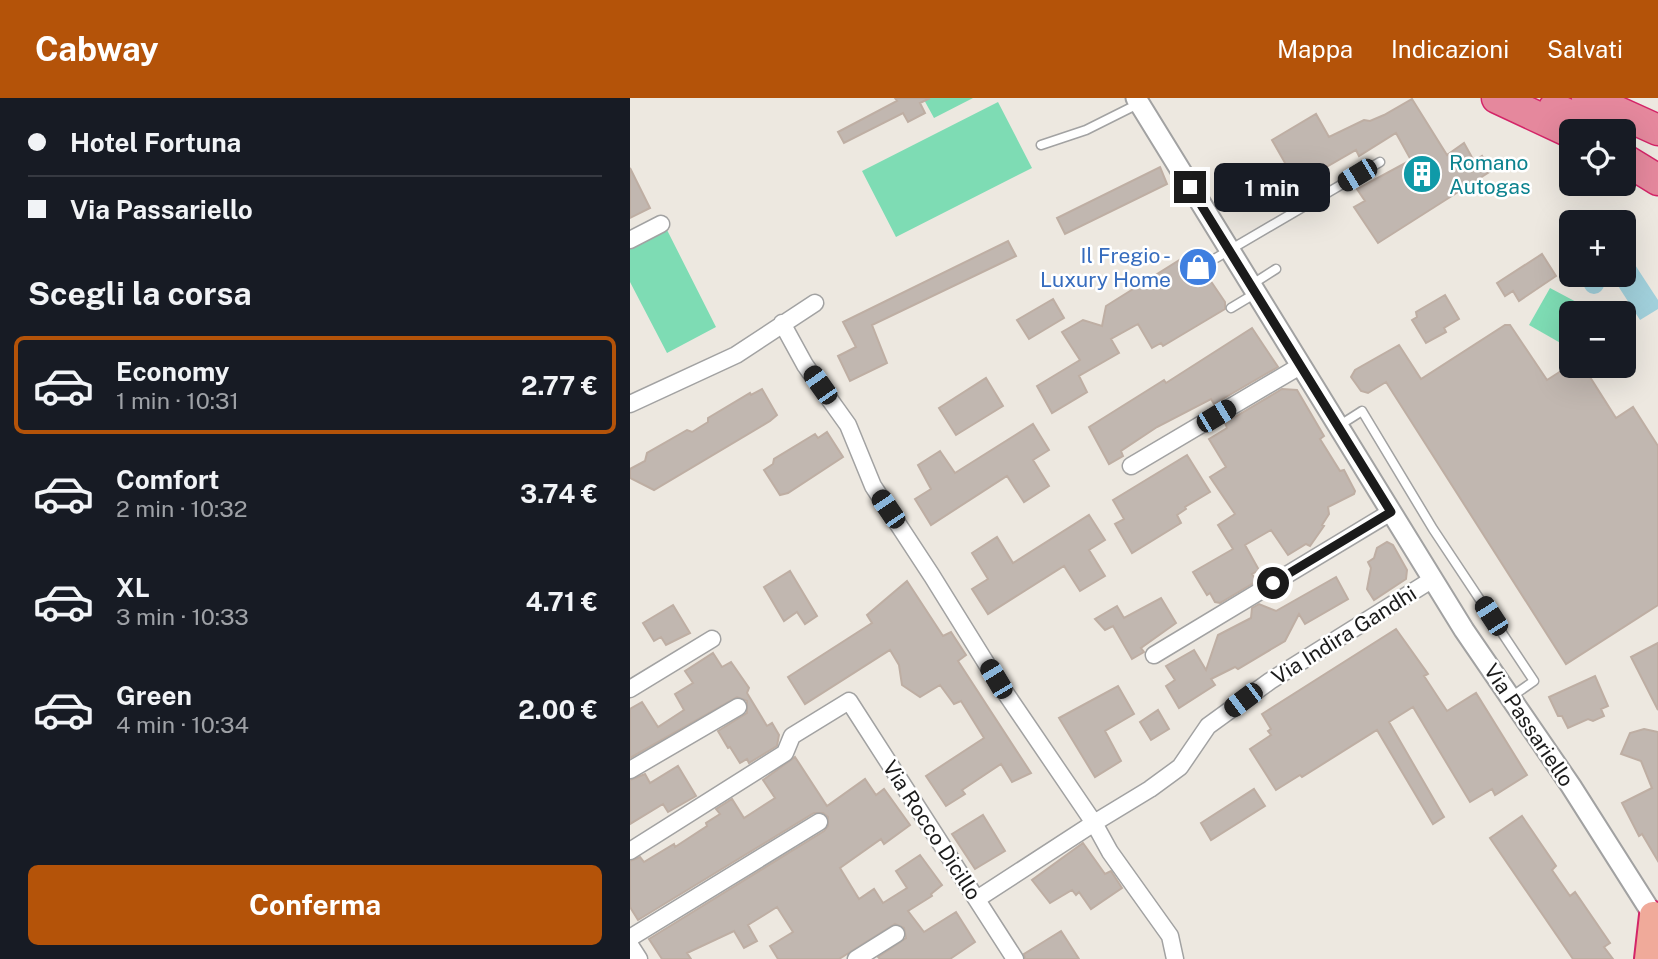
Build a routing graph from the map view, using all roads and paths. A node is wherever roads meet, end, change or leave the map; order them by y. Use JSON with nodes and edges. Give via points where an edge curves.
{"nodes":[{"id":1,"x":1497,"y":98,"type":"edge"},
{"id":2,"x":1531,"y":98,"type":"edge"},
{"id":3,"x":1590,"y":98,"type":"edge"},
{"id":4,"x":1137,"y":101,"type":"edge"},
{"id":5,"x":1577,"y":119,"type":"edge"},
{"id":6,"x":1658,"y":125,"type":"edge"},
{"id":7,"x":1559,"y":127,"type":"edge"},
{"id":8,"x":1658,"y":130,"type":"edge"},
{"id":9,"x":1041,"y":145,"type":"dead end"},
{"id":10,"x":1636,"y":146,"type":"edge"},
{"id":11,"x":1658,"y":156,"type":"edge"},
{"id":12,"x":1380,"y":162,"type":"dead end"},
{"id":13,"x":1636,"y":166,"type":"edge"},
{"id":14,"x":1658,"y":180,"type":"edge"},
{"id":15,"x":661,"y":224,"type":"dead end"},
{"id":16,"x":630,"y":240,"type":"edge"},
{"id":17,"x":1222,"y":253,"type":"junction"},
{"id":18,"x":1276,"y":269,"type":"dead end"},
{"id":19,"x":1254,"y":289,"type":"junction"},
{"id":20,"x":815,"y":303,"type":"dead end"},
{"id":21,"x":1231,"y":308,"type":"dead end"},
{"id":22,"x":782,"y":323,"type":"junction"},
{"id":23,"x":1300,"y":366,"type":"junction"},
{"id":24,"x":630,"y":404,"type":"edge"},
{"id":25,"x":1339,"y":425,"type":"junction"},
{"id":26,"x":1131,"y":466,"type":"dead end"},
{"id":27,"x":1391,"y":512,"type":"junction"},
{"id":28,"x":1433,"y":579,"type":"junction"},
{"id":29,"x":712,"y":639,"type":"dead end"},
{"id":30,"x":1154,"y":655,"type":"dead end"},
{"id":31,"x":630,"y":689,"type":"edge"},
{"id":32,"x":1511,"y":697,"type":"junction"},
{"id":33,"x":738,"y":707,"type":"dead end"},
{"id":34,"x":630,"y":770,"type":"edge"},
{"id":35,"x":819,"y":822,"type":"dead end"},
{"id":36,"x":1094,"y":823,"type":"junction"},
{"id":37,"x":630,"y":851,"type":"edge"},
{"id":38,"x":977,"y":899,"type":"junction"},
{"id":39,"x":1656,"y":919,"type":"edge"},
{"id":40,"x":896,"y":934,"type":"dead end"},
{"id":41,"x":630,"y":938,"type":"edge"},
{"id":42,"x":630,"y":945,"type":"edge"},
{"id":43,"x":639,"y":959,"type":"edge"},
{"id":44,"x":856,"y":959,"type":"edge"},
{"id":45,"x":1015,"y":959,"type":"edge"},
{"id":46,"x":1175,"y":959,"type":"edge"},
{"id":47,"x":1648,"y":959,"type":"edge"}],
"edges":[{"from":1,"to":7,"type":"highway"},
{"from":2,"to":5,"type":"highway"},
{"from":3,"to":6,"type":"highway"},
{"from":3,"to":8,"type":"highway"},
{"from":4,"to":9,"type":"lane","via":[[1086,130]]},
{"from":4,"to":17,"type":"street","name":"Via Passariello"},
{"from":10,"to":11,"type":"highway"},
{"from":12,"to":17,"type":"lane"},
{"from":13,"to":14,"type":"highway"},
{"from":15,"to":16,"type":"street"},
{"from":17,"to":19,"type":"street","name":"Via Passariello"},
{"from":18,"to":19,"type":"lane"},
{"from":19,"to":21,"type":"lane"},
{"from":19,"to":23,"type":"street","name":"Via Passariello"},
{"from":20,"to":22,"type":"street"},
{"from":22,"to":24,"type":"street","via":[[736,355]]},
{"from":22,"to":36,"type":"street","via":[[805,365],[848,425],[873,486]]},
{"from":23,"to":25,"type":"street","name":"Via Passariello"},
{"from":23,"to":26,"type":"street"},
{"from":25,"to":27,"type":"street","name":"Via Passariello"},
{"from":25,"to":32,"type":"lane","via":[[1362,411],[1433,529],[1534,681]]},
{"from":27,"to":28,"type":"street","name":"Via Passariello"},
{"from":27,"to":30,"type":"street"},
{"from":28,"to":32,"type":"street","name":"Via Passariello"},
{"from":28,"to":36,"type":"street","name":"Via Indira Gandhi","via":[[1270,681],[1208,726],[1180,767]]},
{"from":29,"to":31,"type":"street"},
{"from":32,"to":39,"type":"street","name":"Via Passariello"},
{"from":33,"to":34,"type":"street"},
{"from":35,"to":41,"type":"street"},
{"from":36,"to":38,"type":"street","name":"Via Indira Gandhi"},
{"from":36,"to":46,"type":"street","via":[[1170,936]]},
{"from":37,"to":38,"type":"street","name":"Via Rocco Dicillo","via":[[785,753],[792,736],[849,701]]},
{"from":38,"to":45,"type":"street","name":"Via Rocco Dicillo"},
{"from":39,"to":47,"type":"highway"},
{"from":40,"to":44,"type":"street"},
{"from":42,"to":43,"type":"street"}]}
